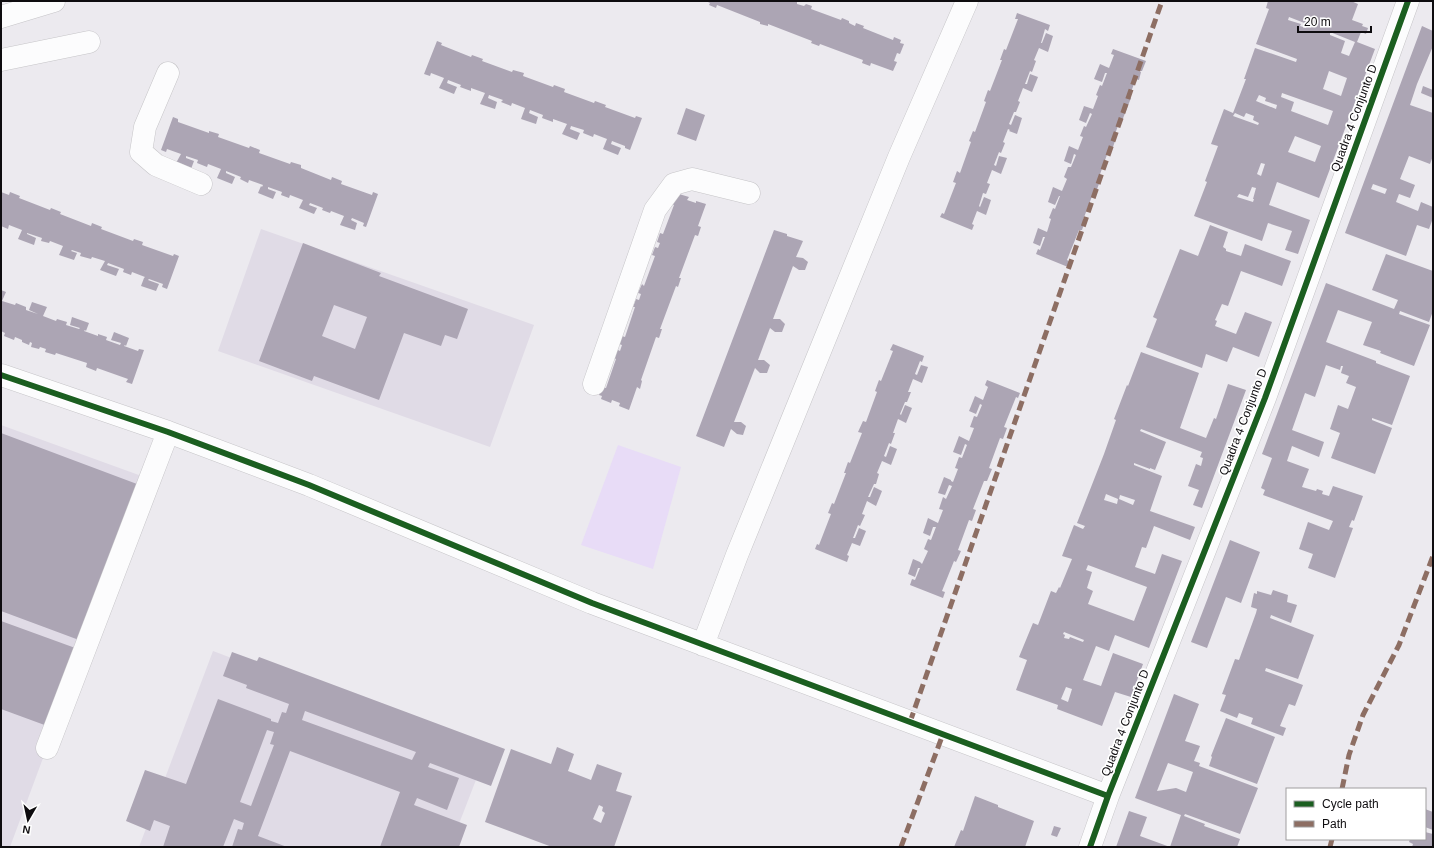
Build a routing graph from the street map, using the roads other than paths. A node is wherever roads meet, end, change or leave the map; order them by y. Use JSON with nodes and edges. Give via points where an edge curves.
{"nodes":[{"id":1,"x":54,"y":1,"type":"edge"},
{"id":2,"x":967,"y":1,"type":"edge"},
{"id":3,"x":1408,"y":1,"type":"edge"},
{"id":4,"x":1,"y":17,"type":"edge"},
{"id":5,"x":89,"y":42,"type":"dead end"},
{"id":6,"x":1,"y":60,"type":"edge"},
{"id":7,"x":168,"y":73,"type":"dead end"},
{"id":8,"x":201,"y":184,"type":"dead end"},
{"id":9,"x":749,"y":193,"type":"dead end"},
{"id":10,"x":1,"y":375,"type":"edge"},
{"id":11,"x":594,"y":384,"type":"dead end"},
{"id":12,"x":168,"y":432,"type":"junction"},
{"id":13,"x":703,"y":645,"type":"junction"},
{"id":14,"x":47,"y":748,"type":"dead end"},
{"id":15,"x":1108,"y":796,"type":"junction"},
{"id":16,"x":1090,"y":847,"type":"edge"}],
"edges":[{"from":1,"to":4,"type":"street"},
{"from":2,"to":13,"type":"street","via":[[896,164]]},
{"from":3,"to":15,"type":"street","name":"Quadra 4 Conjunto D","via":[[1265,398]]},
{"from":5,"to":6,"type":"street"},
{"from":7,"to":8,"type":"street","via":[[145,128],[141,152],[156,165]]},
{"from":9,"to":11,"type":"street","via":[[692,179],[674,184],[655,210]]},
{"from":10,"to":12,"type":"street"},
{"from":12,"to":13,"type":"street","via":[[309,485],[571,595]]},
{"from":12,"to":14,"type":"street"},
{"from":13,"to":15,"type":"street"},
{"from":15,"to":16,"type":"street","name":"Quadra 4 Conjunto D"}]}
